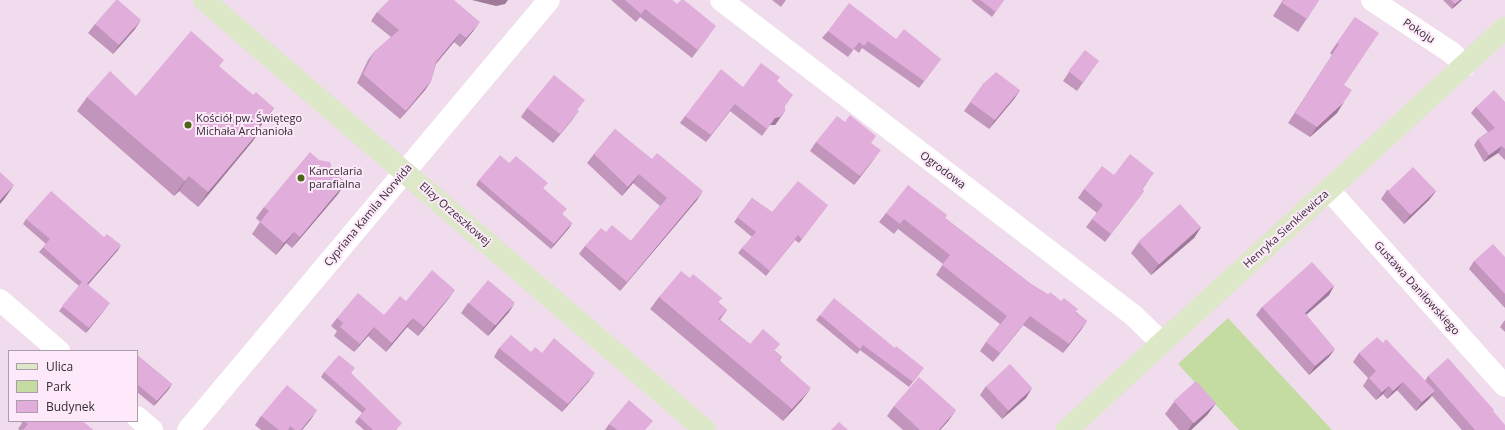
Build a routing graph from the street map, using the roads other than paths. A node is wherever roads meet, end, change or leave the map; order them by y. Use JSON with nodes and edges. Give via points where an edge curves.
{"nodes":[{"id":1,"x":204,"y":0,"type":"edge"},
{"id":2,"x":549,"y":0,"type":"edge"},
{"id":3,"x":721,"y":0,"type":"edge"},
{"id":4,"x":1372,"y":0,"type":"edge"},
{"id":5,"x":1505,"y":28,"type":"edge"},
{"id":6,"x":1465,"y":66,"type":"junction"},
{"id":7,"x":405,"y":170,"type":"junction"},
{"id":8,"x":1329,"y":190,"type":"junction"},
{"id":9,"x":0,"y":300,"type":"edge"},
{"id":10,"x":1162,"y":343,"type":"junction"},
{"id":11,"x":59,"y":350,"type":"edge"},
{"id":12,"x":1505,"y":386,"type":"edge"},
{"id":13,"x":138,"y":418,"type":"edge"},
{"id":14,"x":152,"y":430,"type":"edge"},
{"id":15,"x":188,"y":430,"type":"edge"},
{"id":16,"x":705,"y":430,"type":"edge"},
{"id":17,"x":1067,"y":430,"type":"edge"}],
"edges":[{"from":1,"to":7,"type":"street","name":"Elizy Orzeszkowej"},
{"from":2,"to":7,"type":"street","name":"Cypriana Kamila Norwida"},
{"from":3,"to":10,"type":"street","name":"Ogrodowa","via":[[1137,319]]},
{"from":4,"to":6,"type":"street","name":"Pokoju","via":[[1452,53]]},
{"from":5,"to":6,"type":"street","name":"Henryka Sienkiewicza"},
{"from":6,"to":8,"type":"street","name":"Henryka Sienkiewicza"},
{"from":7,"to":15,"type":"street","name":"Cypriana Kamila Norwida"},
{"from":7,"to":16,"type":"street","name":"Elizy Orzeszkowej"},
{"from":8,"to":10,"type":"street","name":"Henryka Sienkiewicza"},
{"from":8,"to":12,"type":"street","name":"Gustawa Daniłowskiego"},
{"from":9,"to":11,"type":"street"},
{"from":10,"to":17,"type":"street","name":"Henryka Sienkiewicza"},
{"from":13,"to":14,"type":"street"}]}
